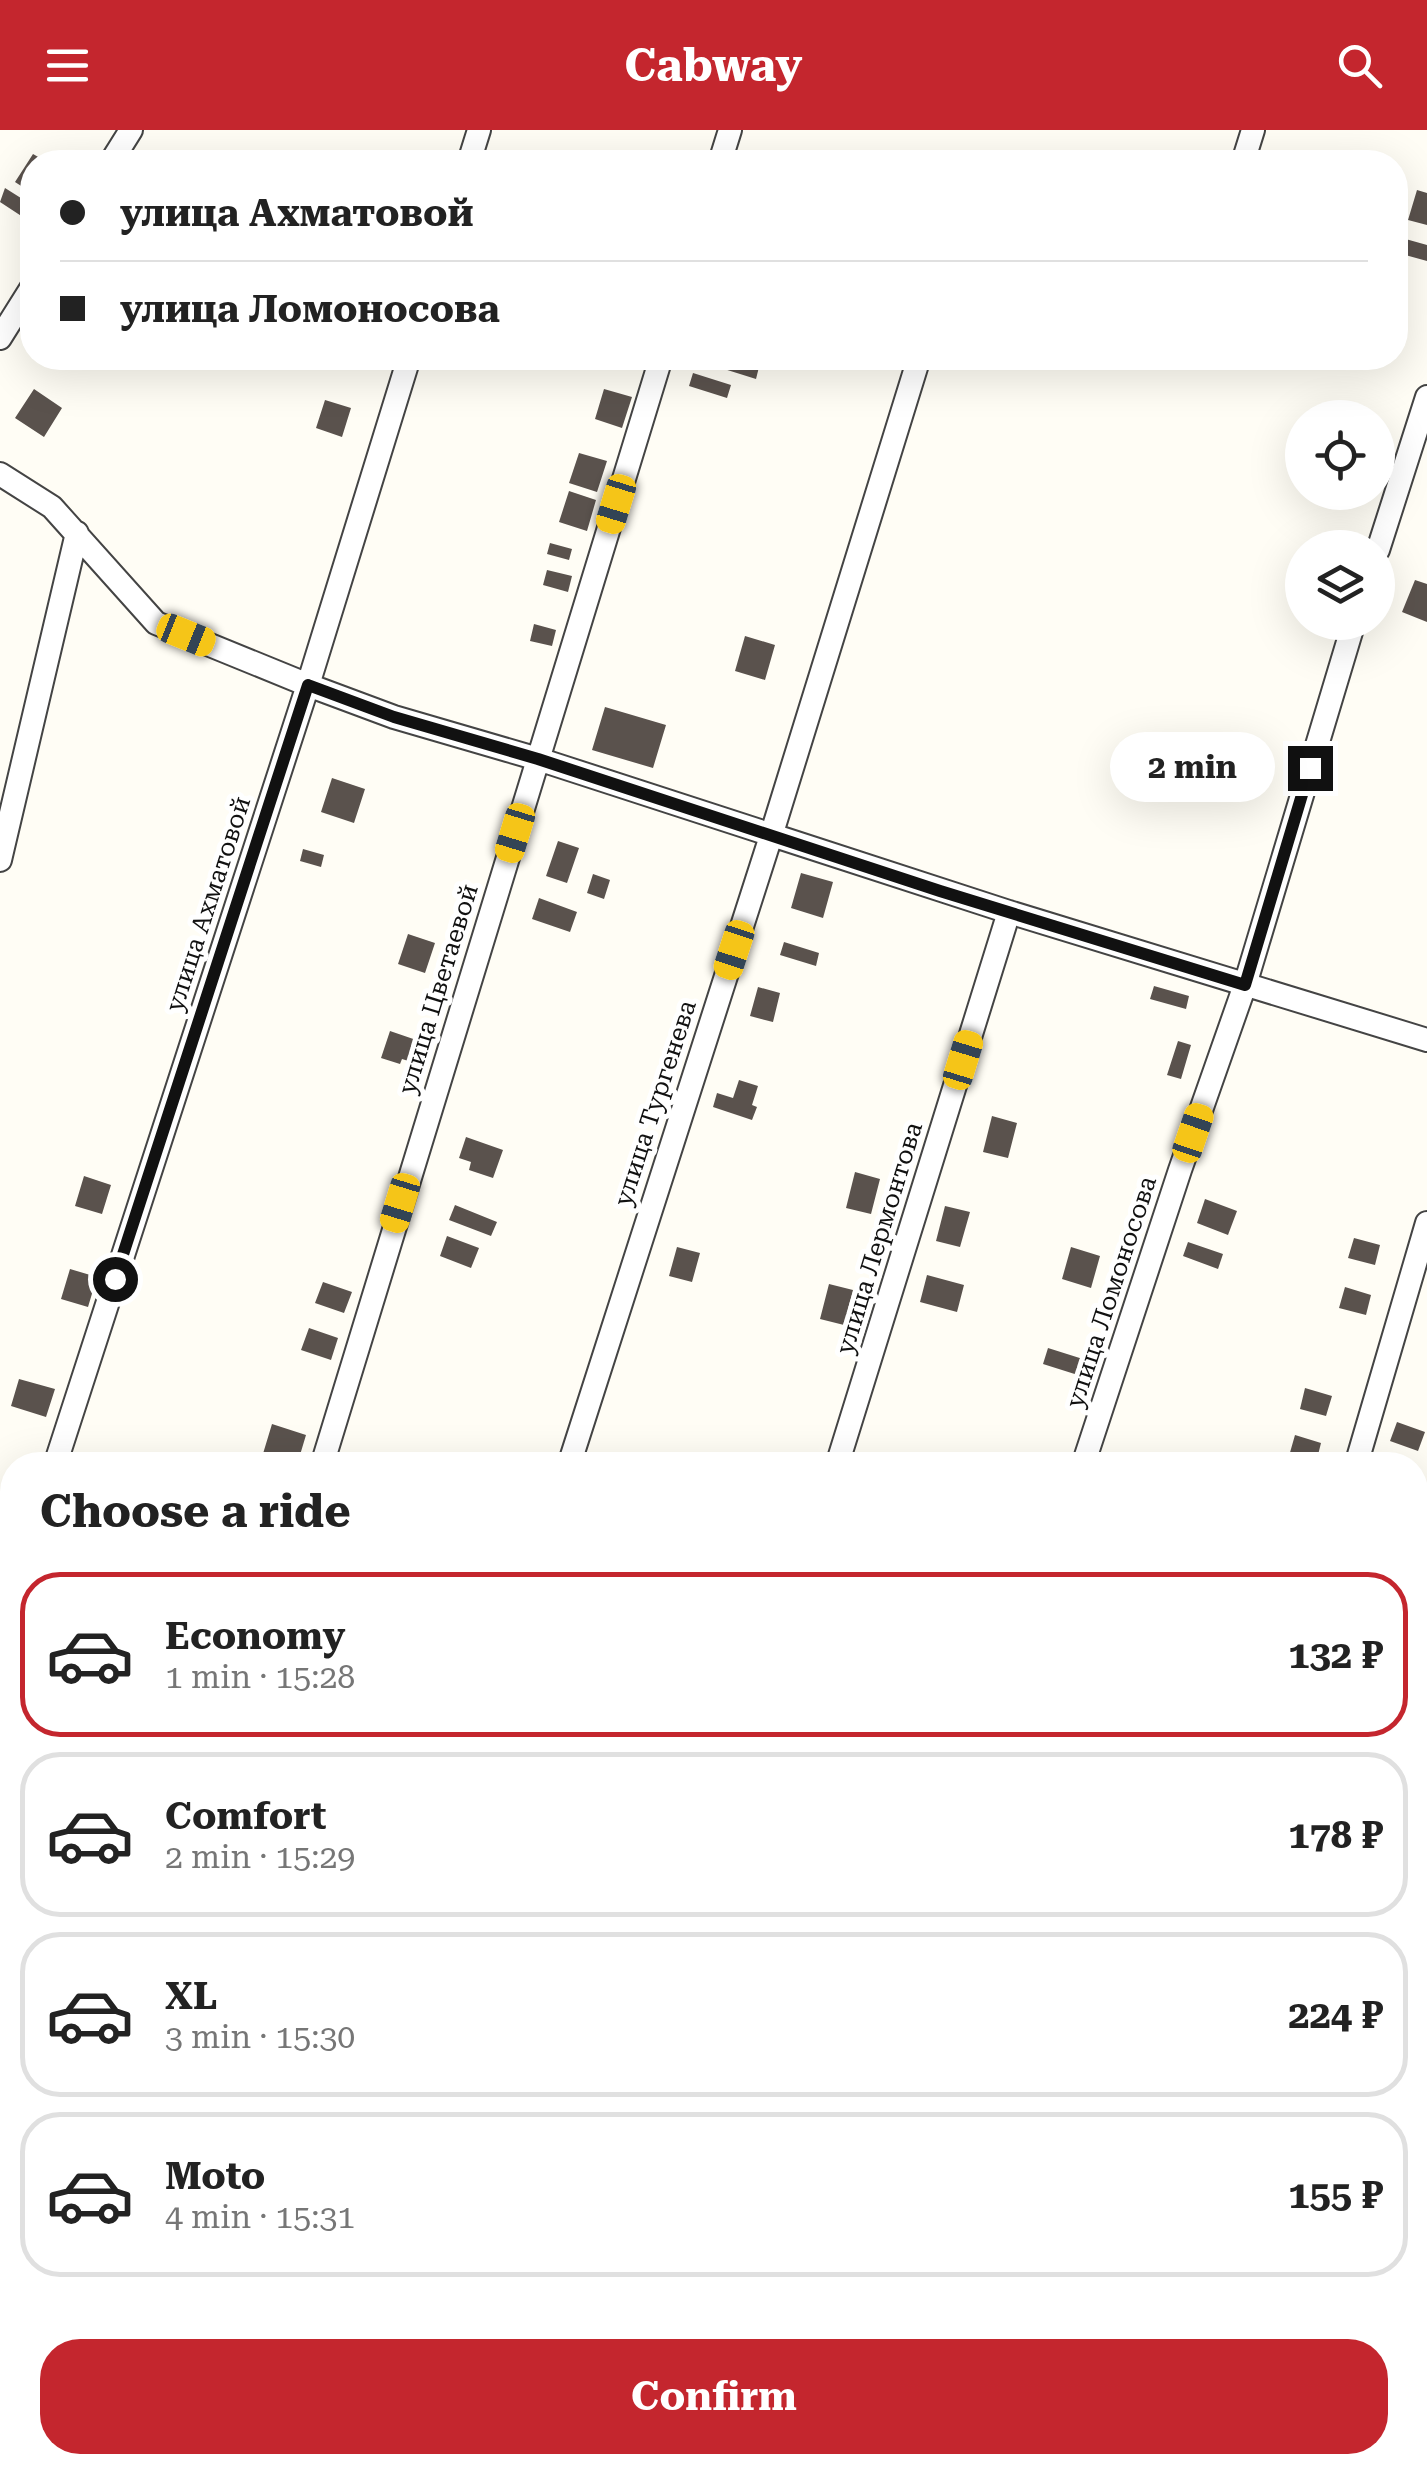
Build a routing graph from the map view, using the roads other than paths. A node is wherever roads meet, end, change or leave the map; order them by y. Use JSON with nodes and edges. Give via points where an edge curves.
{"nodes":[{"id":1,"x":20,"y":306,"type":"edge"},
{"id":2,"x":0,"y":338,"type":"edge"},
{"id":3,"x":405,"y":370,"type":"edge"},
{"id":4,"x":657,"y":370,"type":"edge"},
{"id":5,"x":915,"y":370,"type":"edge"},
{"id":6,"x":1427,"y":397,"type":"edge"},
{"id":7,"x":0,"y":474,"type":"edge"},
{"id":8,"x":1384,"y":530,"type":"edge"},
{"id":9,"x":77,"y":532,"type":"junction"},
{"id":10,"x":1349,"y":640,"type":"edge"},
{"id":11,"x":308,"y":685,"type":"junction"},
{"id":12,"x":538,"y":759,"type":"junction"},
{"id":13,"x":770,"y":836,"type":"junction"},
{"id":14,"x":0,"y":860,"type":"edge"},
{"id":15,"x":1009,"y":912,"type":"junction"},
{"id":16,"x":1245,"y":985,"type":"junction"},
{"id":17,"x":1427,"y":1040,"type":"edge"},
{"id":18,"x":1427,"y":1223,"type":"edge"},
{"id":19,"x":59,"y":1452,"type":"edge"},
{"id":20,"x":326,"y":1452,"type":"edge"},
{"id":21,"x":573,"y":1452,"type":"edge"},
{"id":22,"x":842,"y":1452,"type":"edge"},
{"id":23,"x":1087,"y":1452,"type":"edge"},
{"id":24,"x":1360,"y":1452,"type":"edge"}],
"edges":[{"from":1,"to":2,"type":"street"},
{"from":3,"to":11,"type":"street","name":"улица Ахматовой"},
{"from":4,"to":12,"type":"street","name":"улица Цветаевой"},
{"from":5,"to":13,"type":"street","name":"улица Тургенева"},
{"from":6,"to":8,"type":"street"},
{"from":7,"to":9,"type":"street"},
{"from":9,"to":11,"type":"street","via":[[156,623]]},
{"from":9,"to":14,"type":"street"},
{"from":10,"to":16,"type":"street","name":"улица Ломоносова"},
{"from":11,"to":12,"type":"street"},
{"from":11,"to":19,"type":"street","name":"улица Ахматовой"},
{"from":12,"to":13,"type":"street"},
{"from":12,"to":20,"type":"street","name":"улица Цветаевой"},
{"from":13,"to":15,"type":"street"},
{"from":13,"to":21,"type":"street","name":"улица Тургенева"},
{"from":15,"to":16,"type":"street"},
{"from":15,"to":22,"type":"street","name":"улица Лермонтова"},
{"from":16,"to":17,"type":"street"},
{"from":16,"to":23,"type":"street","name":"улица Ломоносова"},
{"from":18,"to":24,"type":"street"}]}
